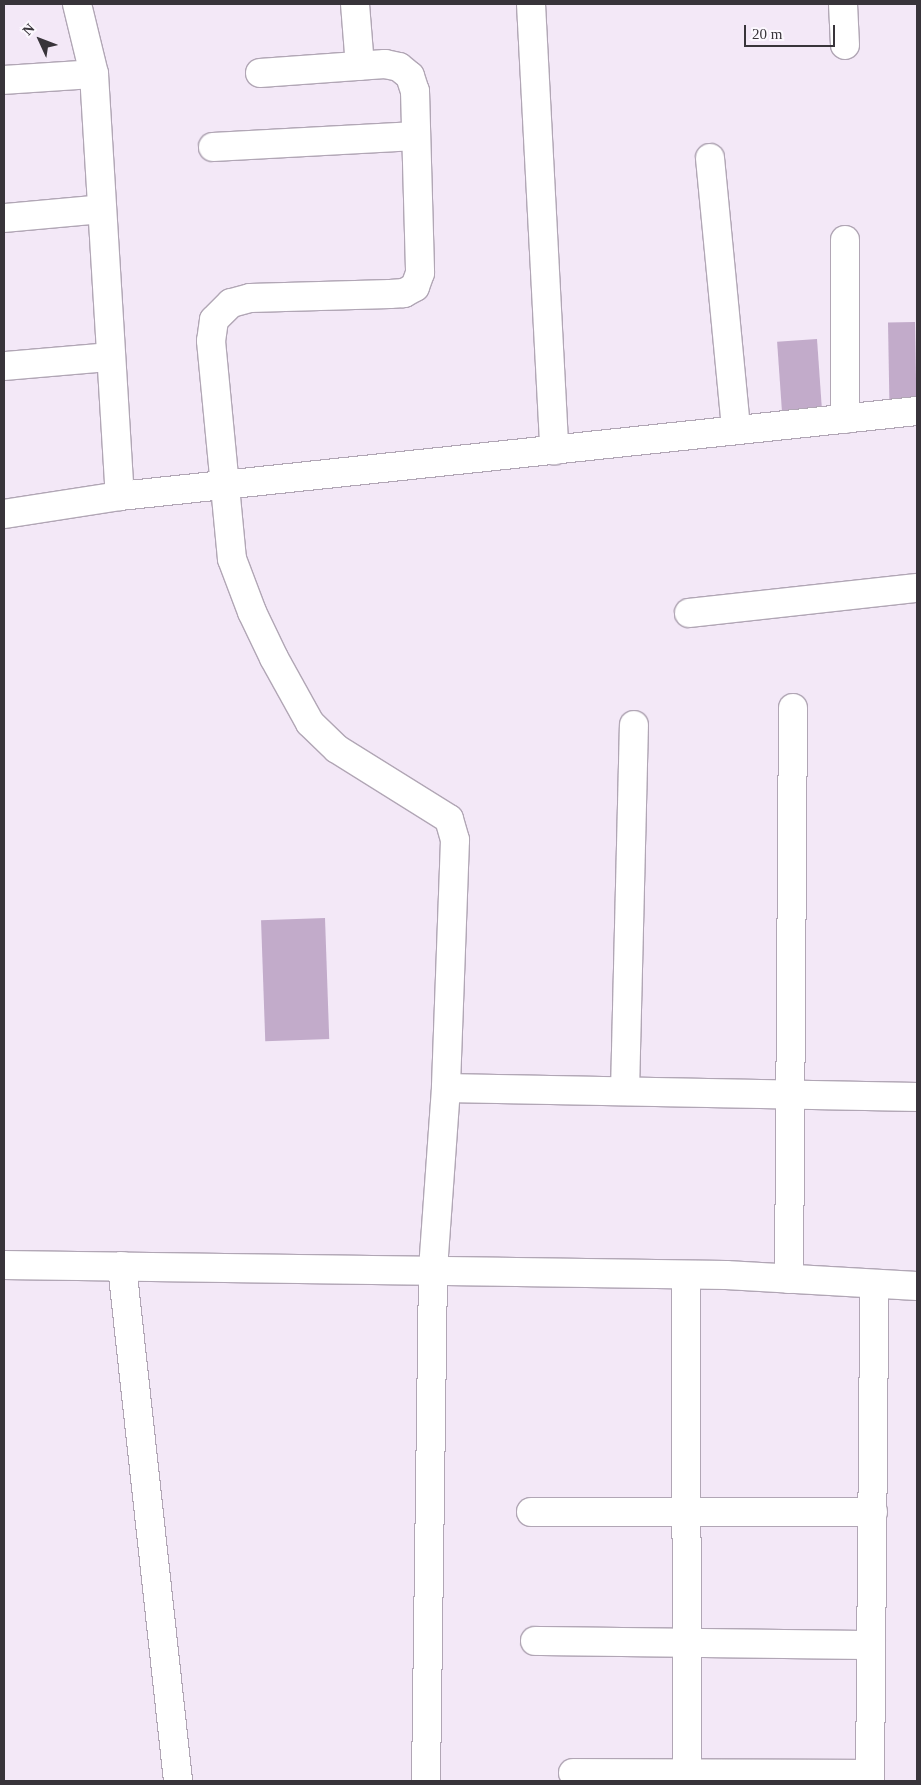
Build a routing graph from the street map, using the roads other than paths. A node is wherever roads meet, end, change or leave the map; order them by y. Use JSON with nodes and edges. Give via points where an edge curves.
{"nodes":[{"id":1,"x":77,"y":4,"type":"edge"},
{"id":2,"x":355,"y":4,"type":"edge"},
{"id":3,"x":531,"y":4,"type":"edge"},
{"id":4,"x":843,"y":4,"type":"edge"},
{"id":5,"x":845,"y":45,"type":"dead end"},
{"id":6,"x":360,"y":66,"type":"junction"},
{"id":7,"x":260,"y":72,"type":"dead end"},
{"id":8,"x":94,"y":74,"type":"junction"},
{"id":9,"x":4,"y":80,"type":"edge"},
{"id":10,"x":416,"y":136,"type":"junction"},
{"id":11,"x":213,"y":146,"type":"dead end"},
{"id":12,"x":710,"y":158,"type":"dead end"},
{"id":13,"x":102,"y":209,"type":"junction"},
{"id":14,"x":4,"y":218,"type":"edge"},
{"id":15,"x":845,"y":240,"type":"dead end"},
{"id":16,"x":109,"y":357,"type":"junction"},
{"id":17,"x":4,"y":366,"type":"edge"},
{"id":18,"x":917,"y":411,"type":"edge"},
{"id":19,"x":845,"y":419,"type":"junction"},
{"id":20,"x":736,"y":430,"type":"junction"},
{"id":21,"x":554,"y":450,"type":"junction"},
{"id":22,"x":223,"y":485,"type":"junction"},
{"id":23,"x":120,"y":496,"type":"junction"},
{"id":24,"x":4,"y":514,"type":"edge"},
{"id":25,"x":917,"y":588,"type":"edge"},
{"id":26,"x":689,"y":613,"type":"dead end"},
{"id":27,"x":793,"y":708,"type":"dead end"},
{"id":28,"x":634,"y":725,"type":"dead end"},
{"id":29,"x":446,"y":1088,"type":"junction"},
{"id":30,"x":626,"y":1092,"type":"junction"},
{"id":31,"x":790,"y":1094,"type":"junction"},
{"id":32,"x":917,"y":1097,"type":"edge"},
{"id":33,"x":4,"y":1264,"type":"edge"},
{"id":34,"x":122,"y":1266,"type":"junction"},
{"id":35,"x":433,"y":1271,"type":"junction"},
{"id":36,"x":686,"y":1275,"type":"junction"},
{"id":37,"x":789,"y":1279,"type":"junction"},
{"id":38,"x":874,"y":1284,"type":"junction"},
{"id":39,"x":917,"y":1286,"type":"edge"},
{"id":40,"x":531,"y":1512,"type":"dead end"},
{"id":41,"x":687,"y":1512,"type":"junction"},
{"id":42,"x":873,"y":1512,"type":"junction"},
{"id":43,"x":535,"y":1640,"type":"dead end"},
{"id":44,"x":687,"y":1643,"type":"junction"},
{"id":45,"x":871,"y":1645,"type":"junction"},
{"id":46,"x":573,"y":1773,"type":"dead end"},
{"id":47,"x":687,"y":1778,"type":"edge"},
{"id":48,"x":870,"y":1778,"type":"edge"},
{"id":49,"x":178,"y":1781,"type":"edge"},
{"id":50,"x":426,"y":1781,"type":"edge"}],
"edges":[{"from":1,"to":8,"type":"street"},
{"from":2,"to":6,"type":"street"},
{"from":3,"to":21,"type":"street"},
{"from":4,"to":5,"type":"street"},
{"from":6,"to":7,"type":"street"},
{"from":6,"to":10,"type":"street","via":[[385,64],[399,67],[410,76],[415,91]]},
{"from":8,"to":9,"type":"street"},
{"from":8,"to":13,"type":"street"},
{"from":10,"to":11,"type":"street"},
{"from":10,"to":22,"type":"street","via":[[420,273],[415,287],[404,293],[390,294],[250,298],[231,303],[214,320],[210,341]]},
{"from":12,"to":20,"type":"street"},
{"from":13,"to":14,"type":"street"},
{"from":13,"to":16,"type":"street"},
{"from":15,"to":19,"type":"street"},
{"from":16,"to":17,"type":"street"},
{"from":16,"to":23,"type":"street"},
{"from":18,"to":19,"type":"street"},
{"from":19,"to":20,"type":"street"},
{"from":20,"to":21,"type":"street"},
{"from":21,"to":22,"type":"street"},
{"from":22,"to":23,"type":"street"},
{"from":22,"to":29,"type":"street","via":[[232,559],[252,612],[310,723],[337,749],[449,819],[455,840]]},
{"from":23,"to":24,"type":"street"},
{"from":25,"to":26,"type":"street"},
{"from":27,"to":31,"type":"street"},
{"from":28,"to":30,"type":"street"},
{"from":29,"to":30,"type":"street"},
{"from":29,"to":35,"type":"street"},
{"from":30,"to":31,"type":"street"},
{"from":31,"to":32,"type":"street"},
{"from":31,"to":37,"type":"street"},
{"from":33,"to":34,"type":"street"},
{"from":34,"to":35,"type":"street"},
{"from":34,"to":49,"type":"street"},
{"from":35,"to":36,"type":"street"},
{"from":35,"to":50,"type":"street"},
{"from":36,"to":37,"type":"street"},
{"from":36,"to":41,"type":"street"},
{"from":37,"to":38,"type":"street"},
{"from":38,"to":39,"type":"street"},
{"from":38,"to":42,"type":"street"},
{"from":40,"to":41,"type":"street"},
{"from":41,"to":42,"type":"street"},
{"from":41,"to":44,"type":"street"},
{"from":42,"to":45,"type":"street"},
{"from":43,"to":44,"type":"street"},
{"from":44,"to":45,"type":"street"},
{"from":44,"to":47,"type":"street"},
{"from":45,"to":48,"type":"street"},
{"from":46,"to":47,"type":"street"},
{"from":47,"to":48,"type":"street"}]}
